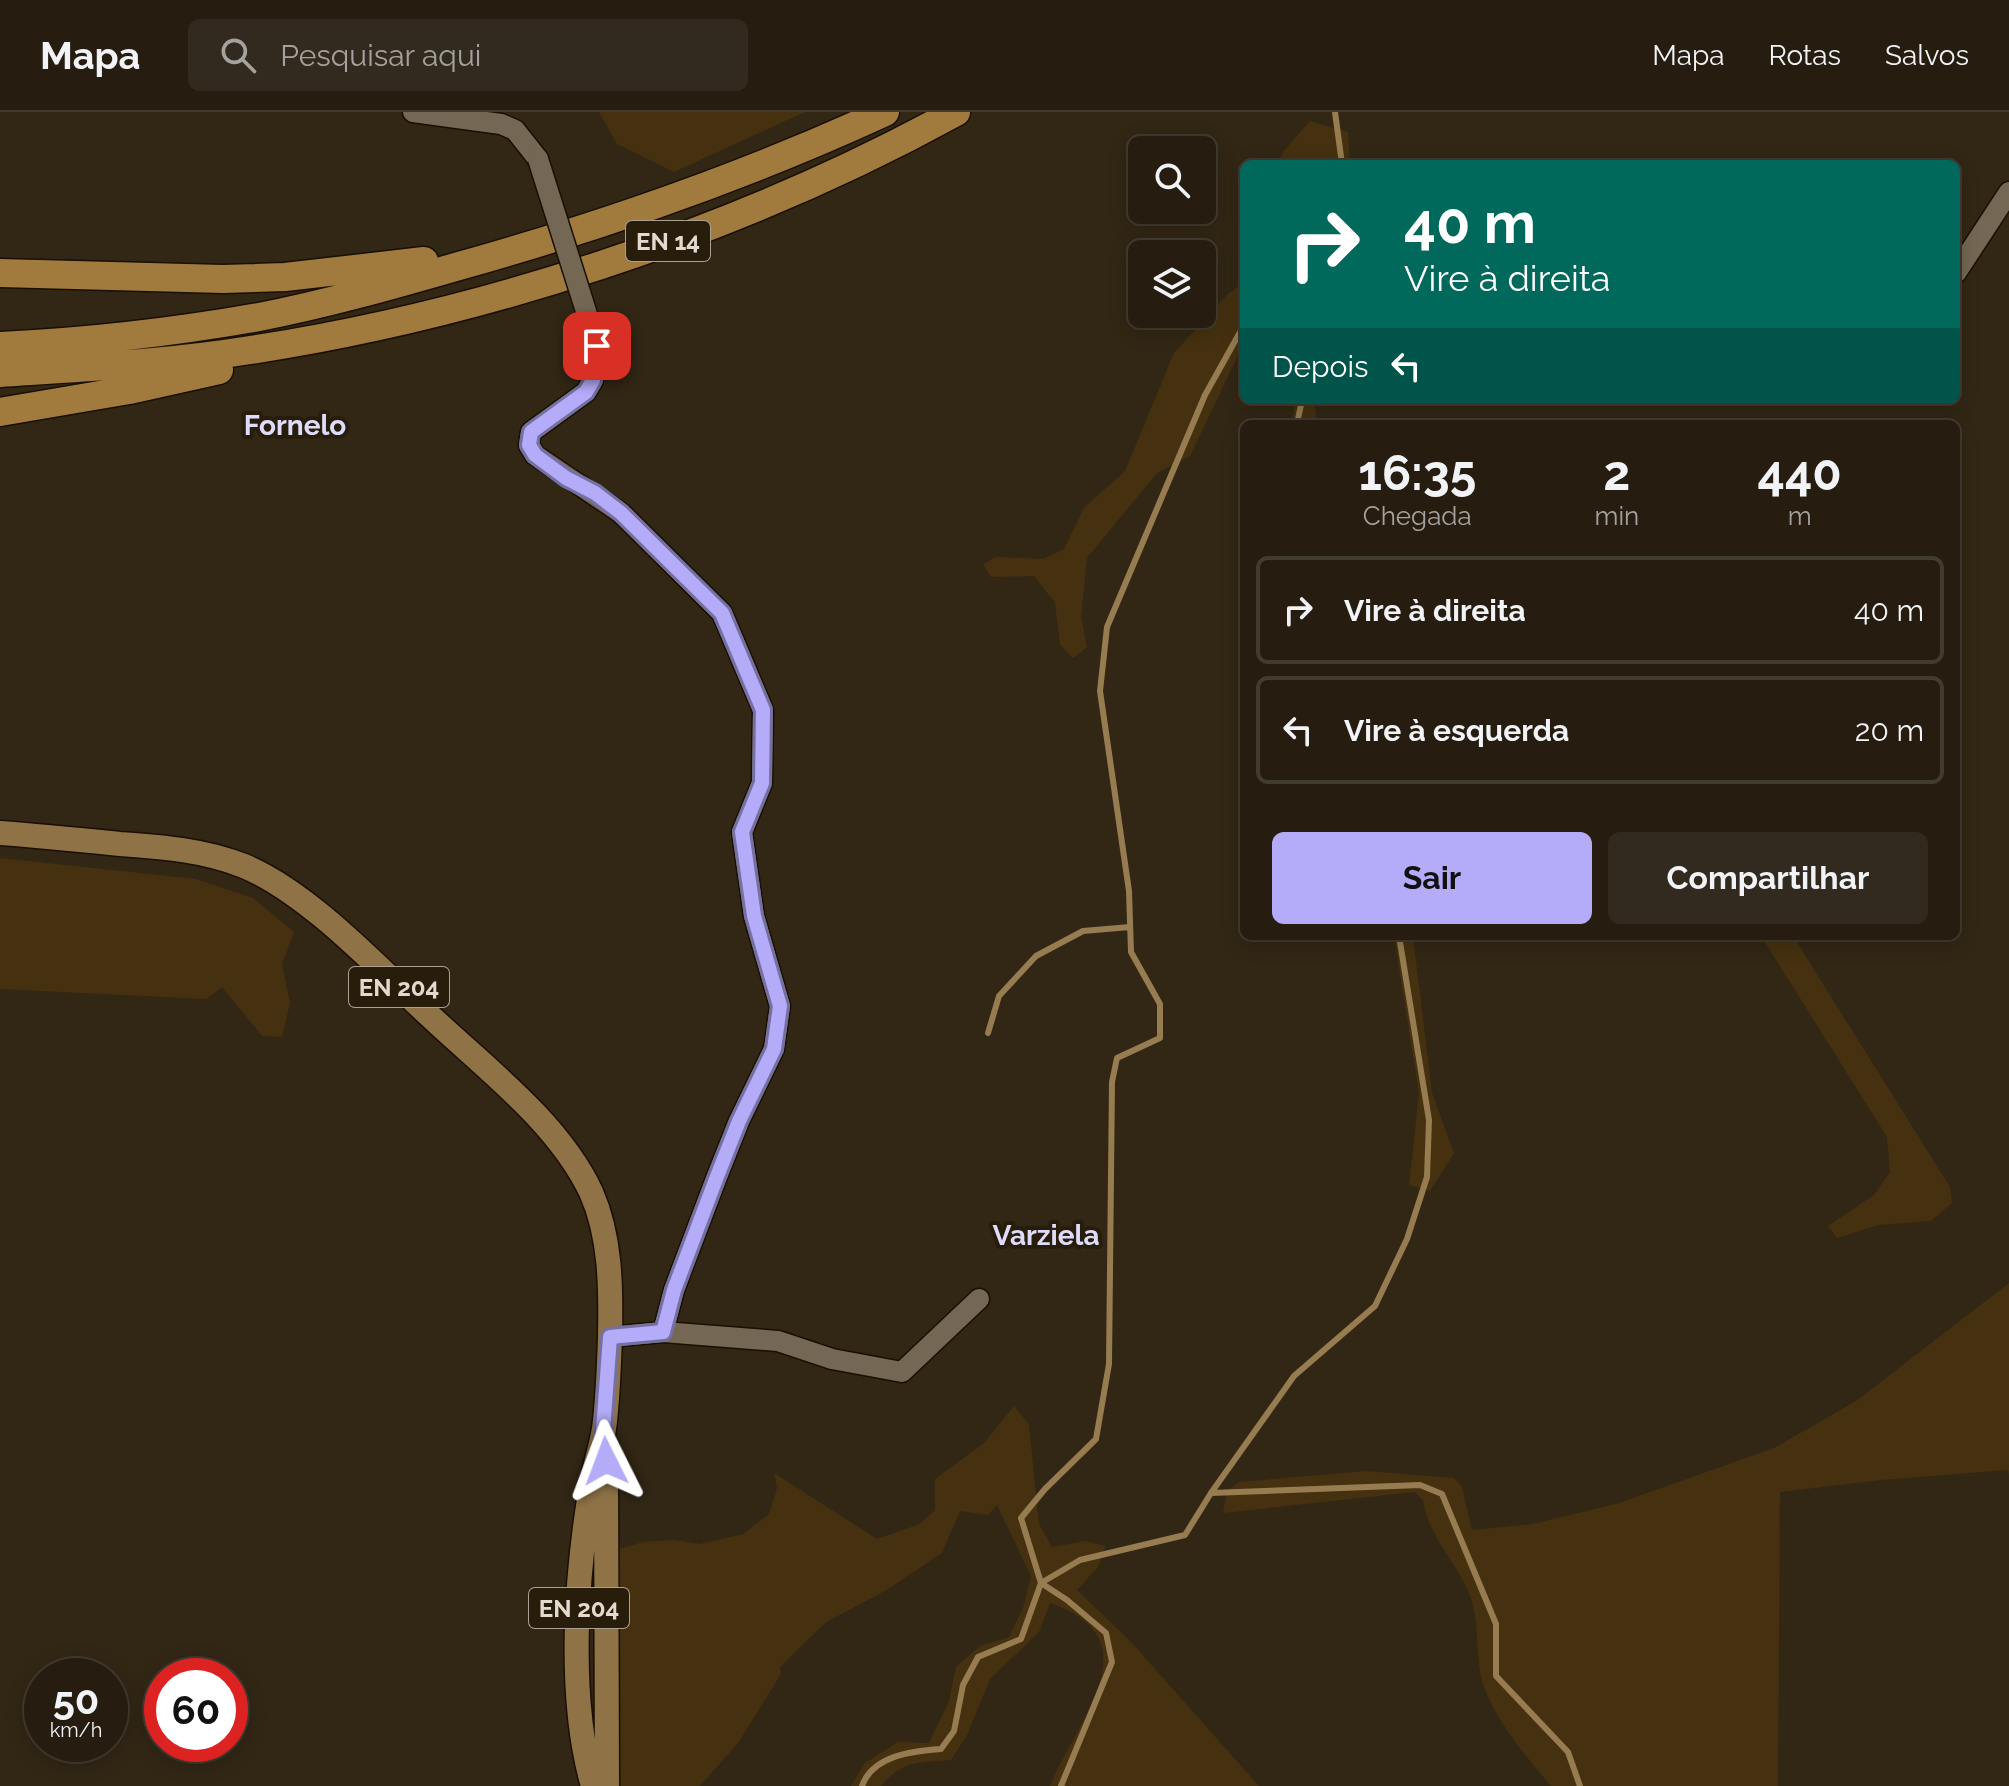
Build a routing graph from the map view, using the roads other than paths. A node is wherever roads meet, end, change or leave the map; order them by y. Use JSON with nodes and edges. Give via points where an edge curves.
{"nodes":[{"id":1,"x":413,"y":112,"type":"edge"},
{"id":2,"x":885,"y":112,"type":"edge"},
{"id":3,"x":956,"y":112,"type":"edge"},
{"id":4,"x":2009,"y":192,"type":"edge"},
{"id":5,"x":532,"y":246,"type":"junction"},
{"id":6,"x":1960,"y":267,"type":"edge"},
{"id":7,"x":0,"y":273,"type":"edge"},
{"id":8,"x":365,"y":329,"type":"junction"},
{"id":9,"x":0,"y":346,"type":"edge"},
{"id":10,"x":0,"y":373,"type":"edge"},
{"id":11,"x":0,"y":412,"type":"edge"},
{"id":12,"x":0,"y":833,"type":"edge"},
{"id":13,"x":979,"y":1299,"type":"dead end"},
{"id":14,"x":663,"y":1332,"type":"junction"},
{"id":15,"x":610,"y":1337,"type":"junction"},
{"id":16,"x":603,"y":1430,"type":"junction"},
{"id":17,"x":593,"y":1786,"type":"edge"},
{"id":18,"x":607,"y":1786,"type":"edge"}],
"edges":[{"from":1,"to":14,"type":"street","bridge":true,"via":[[501,124],[515,130],[538,159],[597,346],[593,380],[586,392],[531,432],[529,445],[535,455],[621,513],[722,613],[763,710],[762,783],[742,832],[754,916],[780,1006],[774,1049],[716,1179]]},
{"from":2,"to":5,"type":"highway","number":"EN 14","via":[[753,170]]},
{"from":3,"to":8,"type":"highway","number":"EN 14","via":[[853,163],[668,241],[501,295]]},
{"from":4,"to":6,"type":"street"},
{"from":5,"to":7,"type":"highway","number":"EN 14","via":[[285,277]]},
{"from":5,"to":9,"type":"highway","number":"EN 14","via":[[260,316]]},
{"from":8,"to":10,"type":"highway","number":"EN 14","via":[[225,354]]},
{"from":8,"to":11,"type":"highway","number":"EN 14","via":[[255,363]]},
{"from":12,"to":15,"type":"main road","number":"EN 204","via":[[214,856],[298,898],[561,1143],[589,1189],[603,1228]]},
{"from":13,"to":14,"type":"street","via":[[902,1372],[832,1359],[778,1341]]},
{"from":14,"to":15,"type":"street"},
{"from":15,"to":16,"type":"main road","number":"EN 204"},
{"from":16,"to":17,"type":"main road","number":"EN 204","via":[[588,1509],[578,1637],[581,1727]]},
{"from":16,"to":18,"type":"main road","number":"EN 204"}]}
